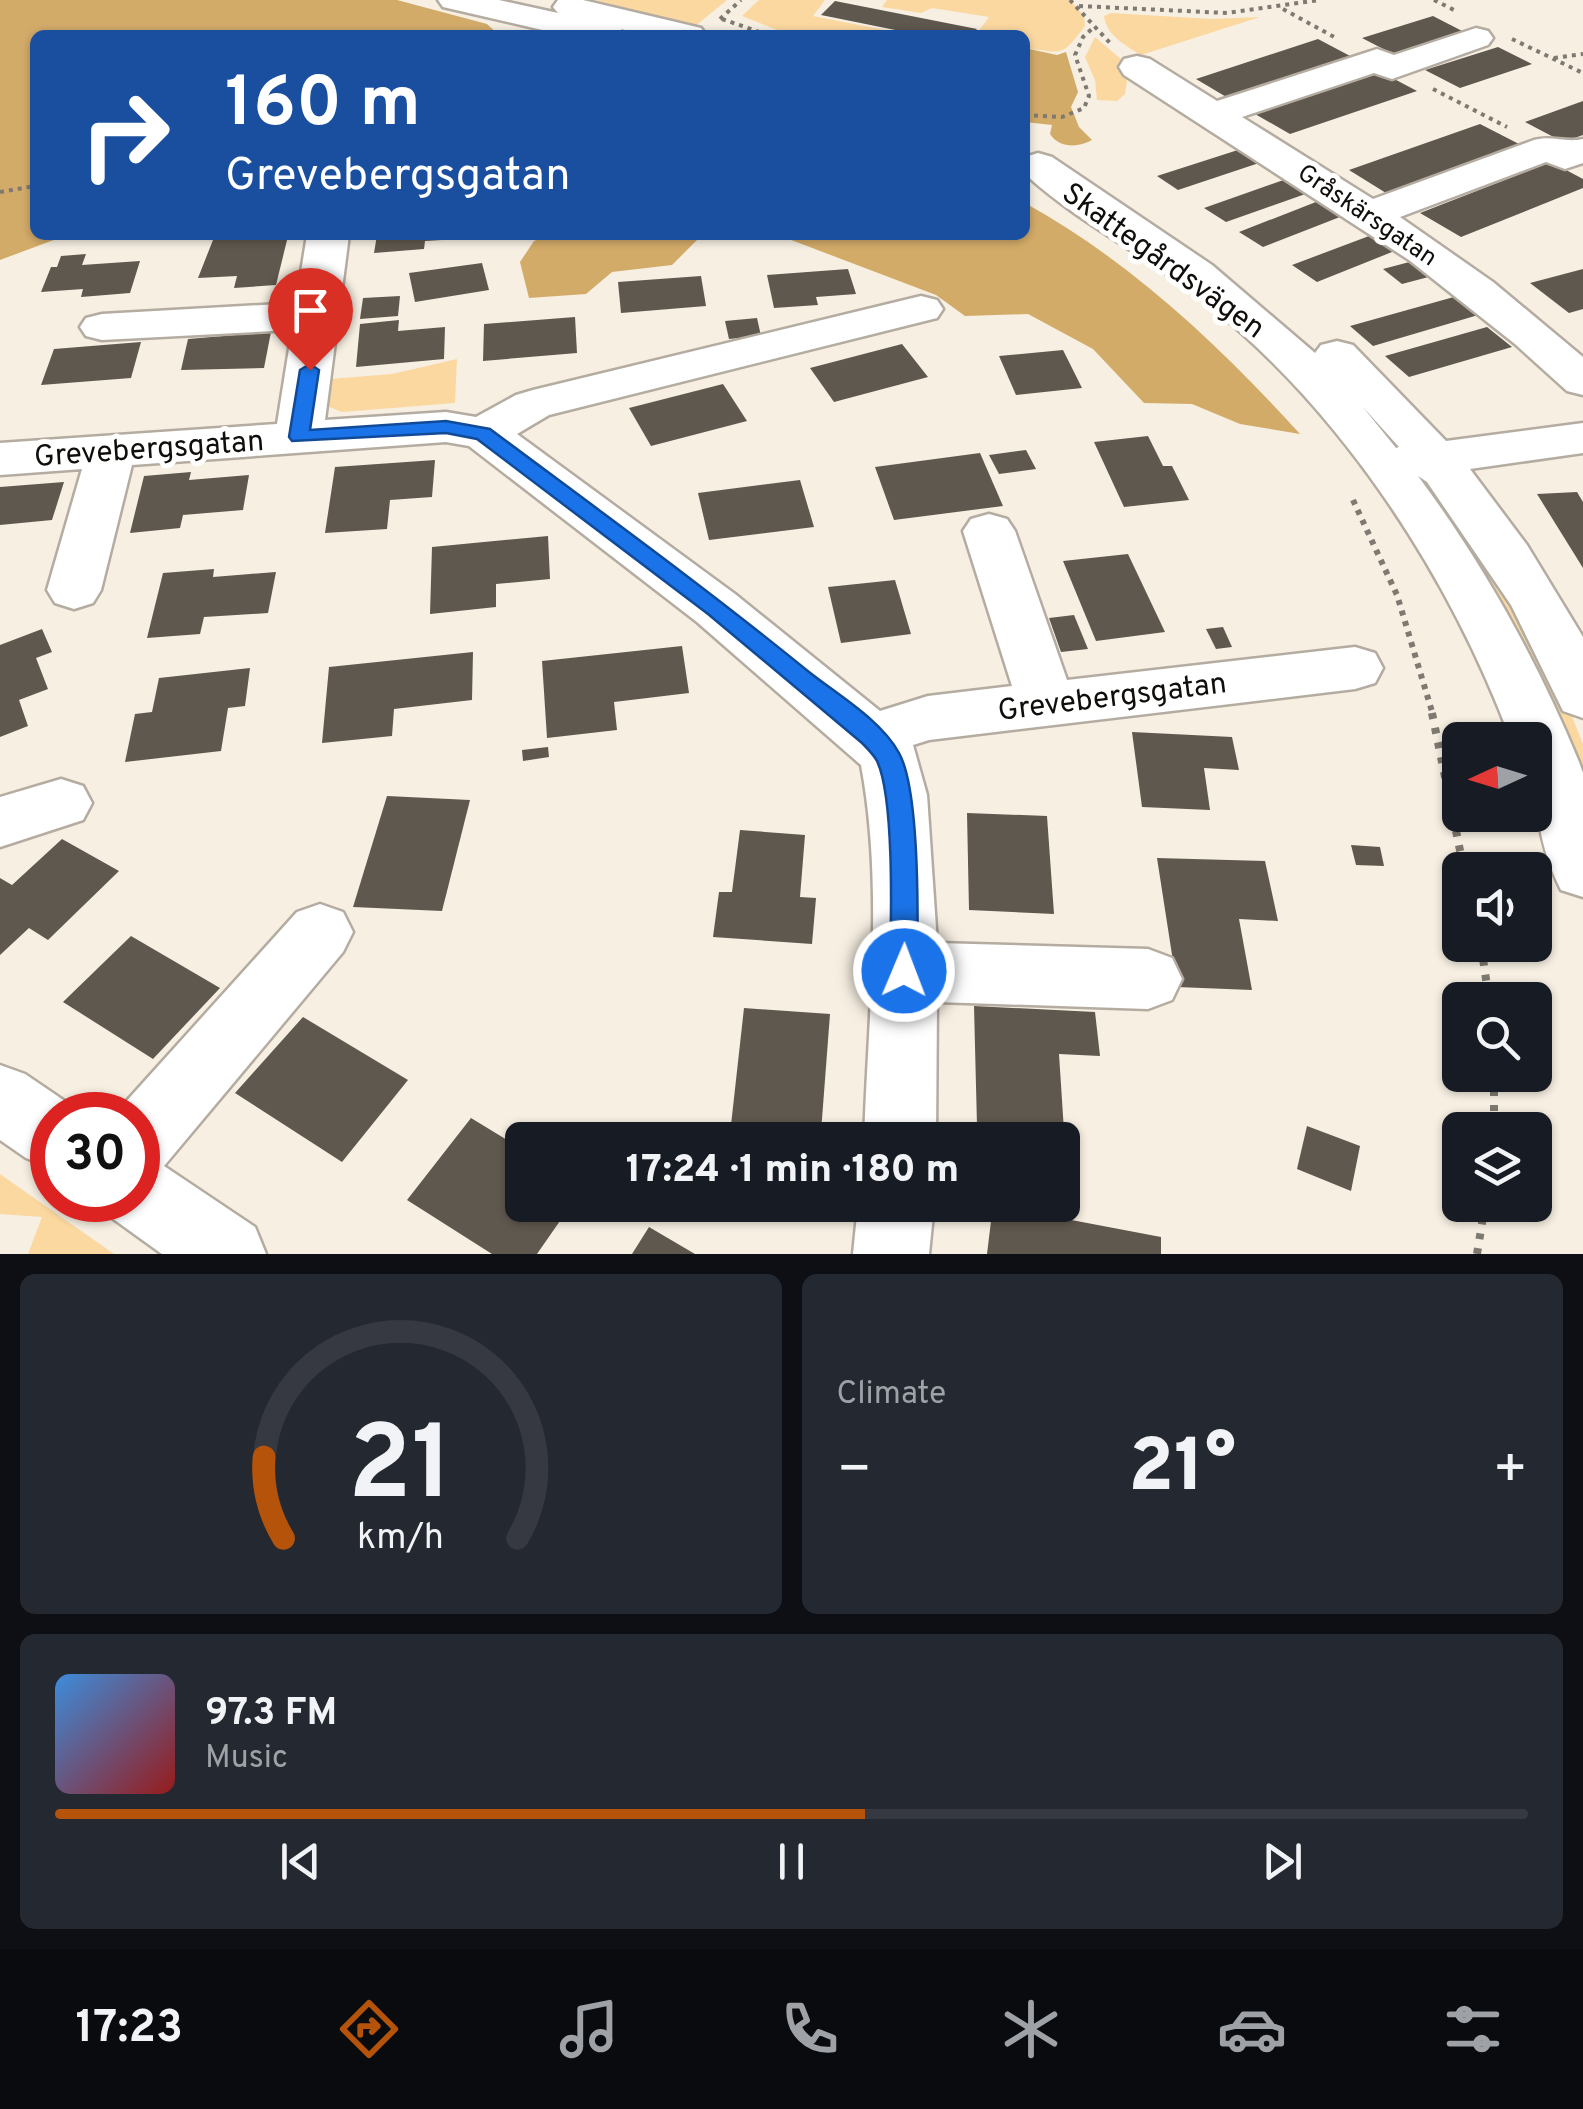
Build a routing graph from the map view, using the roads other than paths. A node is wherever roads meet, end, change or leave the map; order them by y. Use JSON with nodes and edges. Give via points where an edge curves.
{"nodes":[{"id":1,"x":454,"y":0,"type":"edge"},
{"id":2,"x":540,"y":0,"type":"edge"},
{"id":3,"x":507,"y":5,"type":"edge"},
{"id":4,"x":591,"y":30,"type":"edge"},
{"id":5,"x":695,"y":30,"type":"edge"},
{"id":6,"x":1476,"y":38,"type":"dead end"},
{"id":7,"x":1128,"y":59,"type":"road end"},
{"id":8,"x":1212,"y":115,"type":"junction"},
{"id":9,"x":1566,"y":149,"type":"edge"},
{"id":10,"x":1032,"y":162,"type":"edge"},
{"id":11,"x":1373,"y":213,"type":"junction"},
{"id":12,"x":327,"y":240,"type":"edge"},
{"id":13,"x":921,"y":309,"type":"dead end"},
{"id":14,"x":318,"y":315,"type":"junction"},
{"id":15,"x":1583,"y":324,"type":"edge"},
{"id":16,"x":102,"y":327,"type":"dead end"},
{"id":17,"x":1538,"y":337,"type":"junction"},
{"id":18,"x":1583,"y":381,"type":"edge"},
{"id":19,"x":483,"y":433,"type":"junction"},
{"id":20,"x":299,"y":437,"type":"junction"},
{"id":21,"x":1583,"y":438,"type":"edge"},
{"id":22,"x":111,"y":451,"type":"junction"},
{"id":23,"x":0,"y":459,"type":"edge"},
{"id":24,"x":1388,"y":471,"type":"junction"},
{"id":25,"x":989,"y":531,"type":"dead end"},
{"id":26,"x":74,"y":590,"type":"dead end"},
{"id":27,"x":1355,"y":668,"type":"dead end"},
{"id":28,"x":1583,"y":696,"type":"edge"},
{"id":29,"x":1046,"y":703,"type":"junction"},
{"id":30,"x":871,"y":736,"type":"junction"},
{"id":31,"x":61,"y":802,"type":"dead end"},
{"id":32,"x":0,"y":822,"type":"edge"},
{"id":33,"x":1583,"y":871,"type":"edge"},
{"id":34,"x":320,"y":932,"type":"dead end"},
{"id":35,"x":904,"y":971,"type":"junction"},
{"id":36,"x":1148,"y":979,"type":"dead end"},
{"id":37,"x":0,"y":1098,"type":"edge"},
{"id":38,"x":160,"y":1117,"type":"edge"},
{"id":39,"x":30,"y":1119,"type":"edge"},
{"id":40,"x":900,"y":1122,"type":"edge"},
{"id":41,"x":160,"y":1207,"type":"edge"},
{"id":42,"x":895,"y":1222,"type":"edge"},
{"id":43,"x":228,"y":1254,"type":"edge"},
{"id":44,"x":892,"y":1254,"type":"edge"}],
"edges":[{"from":1,"to":3,"type":"street"},
{"from":2,"to":5,"type":"street"},
{"from":3,"to":4,"type":"street"},
{"from":6,"to":8,"type":"street"},
{"from":7,"to":8,"type":"street","name":"Gråskärsgatan"},
{"from":8,"to":11,"type":"street","name":"Gråskärsgatan"},
{"from":9,"to":11,"type":"street"},
{"from":10,"to":24,"type":"street","name":"Skattegårdsvägen","via":[[1270,334]]},
{"from":11,"to":17,"type":"street","name":"Gråskärsgatan"},
{"from":12,"to":14,"type":"street","name":"Grevebergsgatan"},
{"from":13,"to":19,"type":"street","via":[[533,405]]},
{"from":14,"to":16,"type":"street"},
{"from":14,"to":20,"type":"street","name":"Grevebergsgatan"},
{"from":15,"to":17,"type":"street"},
{"from":17,"to":18,"type":"street","name":"Gråskärsgatan"},
{"from":19,"to":20,"type":"street","name":"Grevebergsgatan","via":[[446,427]]},
{"from":19,"to":30,"type":"street","via":[[716,608]]},
{"from":20,"to":22,"type":"street","name":"Grevebergsgatan"},
{"from":21,"to":24,"type":"street"},
{"from":22,"to":23,"type":"street","name":"Grevebergsgatan"},
{"from":22,"to":26,"type":"street"},
{"from":24,"to":28,"type":"street","name":"Skattegårdsvägen","via":[[1510,561],[1561,644]]},
{"from":24,"to":33,"type":"street","name":"Skattegårdsvägen","via":[[1472,597],[1518,690]]},
{"from":25,"to":29,"type":"street"},
{"from":27,"to":29,"type":"street","name":"Grevebergsgatan"},
{"from":29,"to":30,"type":"street","name":"Grevebergsgatan","via":[[928,718]]},
{"from":30,"to":35,"type":"street","via":[[889,757],[897,795]]},
{"from":31,"to":32,"type":"street"},
{"from":34,"to":38,"type":"street"},
{"from":35,"to":36,"type":"street"},
{"from":35,"to":40,"type":"street"},
{"from":37,"to":39,"type":"street"},
{"from":41,"to":43,"type":"street"},
{"from":42,"to":44,"type":"street"}]}
